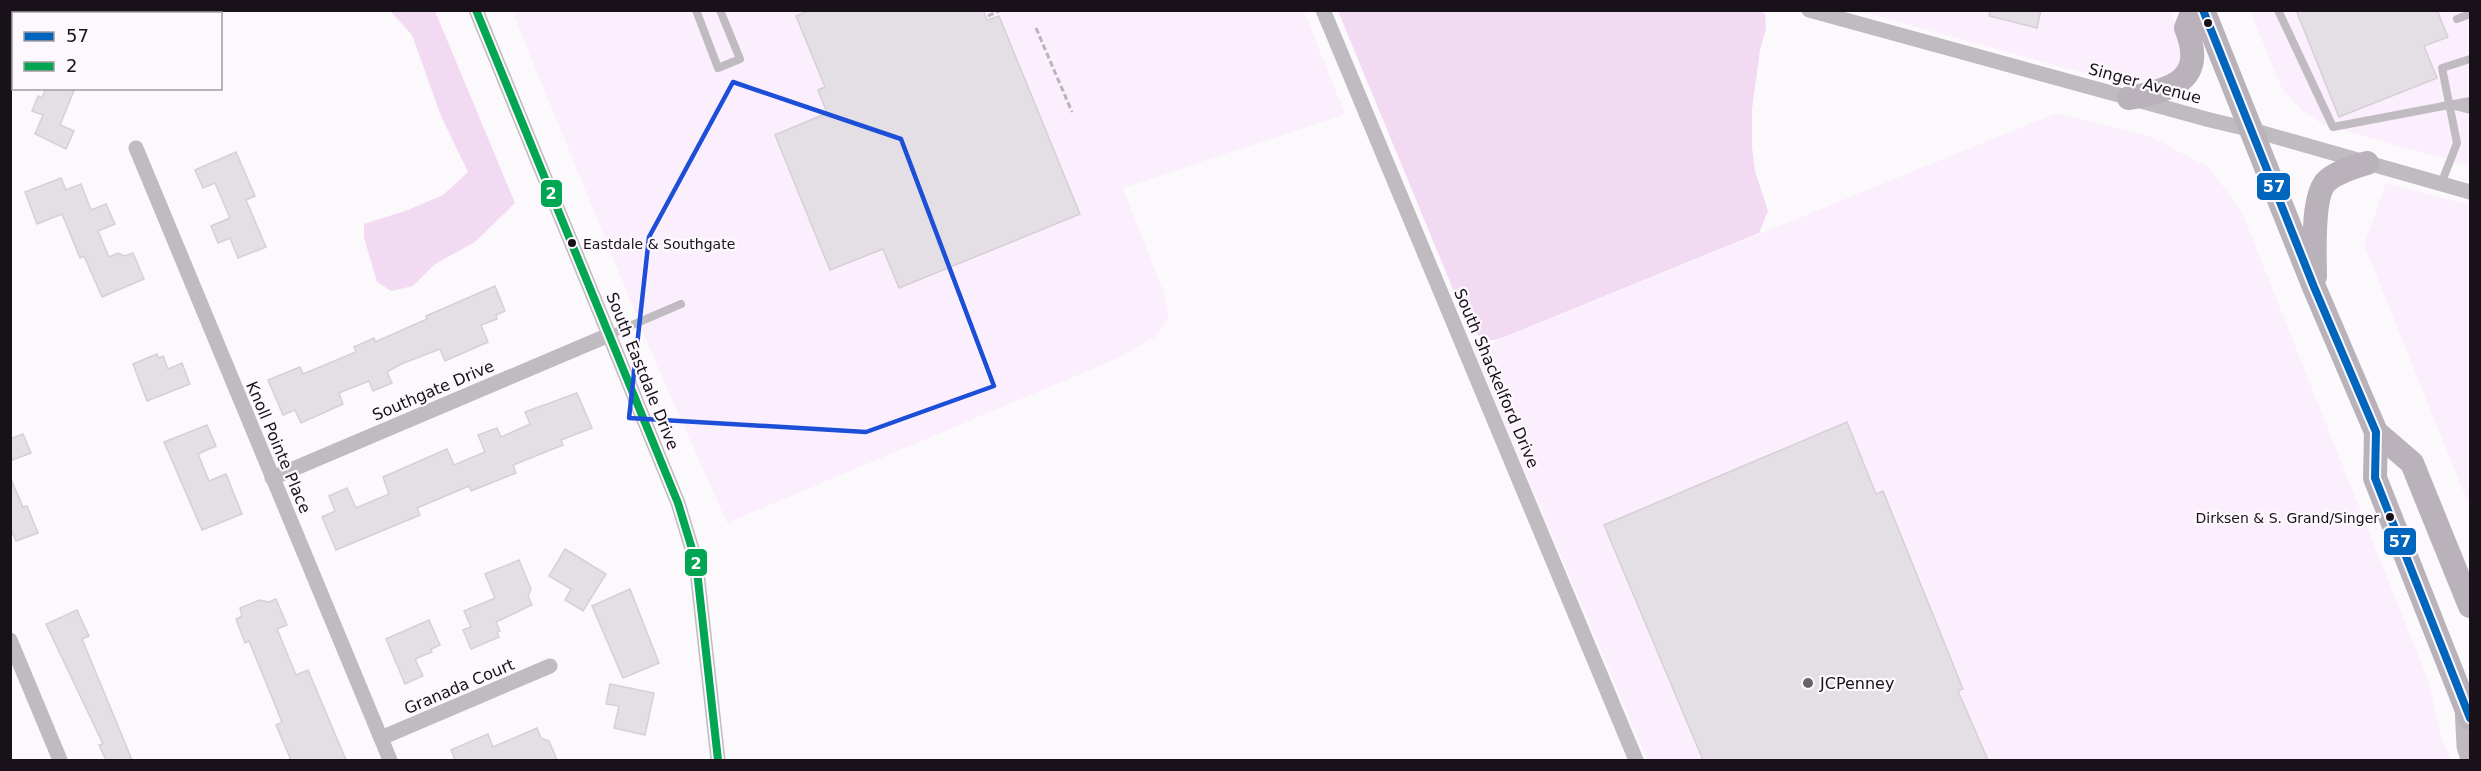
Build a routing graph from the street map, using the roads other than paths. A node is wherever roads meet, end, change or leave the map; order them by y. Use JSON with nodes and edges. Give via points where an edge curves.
{"nodes":[{"id":1,"x":476,"y":10,"type":"edge"},
{"id":2,"x":696,"y":10,"type":"edge"},
{"id":3,"x":720,"y":10,"type":"edge"},
{"id":4,"x":1323,"y":10,"type":"edge"},
{"id":5,"x":1809,"y":10,"type":"edge"},
{"id":6,"x":2193,"y":10,"type":"edge"},
{"id":7,"x":2204,"y":10,"type":"edge"},
{"id":8,"x":2278,"y":10,"type":"edge"},
{"id":9,"x":2470,"y":14,"type":"edge"},
{"id":10,"x":2457,"y":19,"type":"dead end"},
{"id":11,"x":2470,"y":59,"type":"edge"},
{"id":12,"x":2129,"y":98,"type":"junction"},
{"id":13,"x":2470,"y":101,"type":"edge"},
{"id":14,"x":2450,"y":105,"type":"junction"},
{"id":15,"x":2470,"y":110,"type":"edge"},
{"id":16,"x":2252,"y":130,"type":"junction"},
{"id":17,"x":136,"y":148,"type":"dead end"},
{"id":18,"x":2367,"y":163,"type":"junction"},
{"id":19,"x":2441,"y":184,"type":"junction"},
{"id":20,"x":2470,"y":192,"type":"edge"},
{"id":21,"x":2314,"y":287,"type":"junction"},
{"id":22,"x":681,"y":304,"type":"dead end"},
{"id":23,"x":609,"y":335,"type":"junction"},
{"id":24,"x":2376,"y":432,"type":"junction"},
{"id":25,"x":272,"y":478,"type":"junction"},
{"id":26,"x":2470,"y":606,"type":"edge"},
{"id":27,"x":10,"y":640,"type":"edge"},
{"id":28,"x":550,"y":666,"type":"dead end"},
{"id":29,"x":2468,"y":712,"type":"edge"},
{"id":30,"x":381,"y":738,"type":"junction"},
{"id":31,"x":2470,"y":756,"type":"edge"},
{"id":32,"x":60,"y":760,"type":"edge"},
{"id":33,"x":390,"y":760,"type":"edge"},
{"id":34,"x":718,"y":760,"type":"edge"},
{"id":35,"x":1636,"y":760,"type":"edge"}],
"edges":[{"from":1,"to":23,"type":"street","name":"South Eastdale Drive"},
{"from":2,"to":3,"type":"lane","via":[[718,68],[740,59]]},
{"from":4,"to":35,"type":"street","name":"South Shackelford Drive"},
{"from":5,"to":12,"type":"street","name":"Singer Avenue"},
{"from":6,"to":12,"type":"main road","via":[[2186,28],[2194,46],[2186,74],[2166,90]]},
{"from":7,"to":16,"type":"main road"},
{"from":8,"to":14,"type":"lane","via":[[2333,127]]},
{"from":9,"to":10,"type":"lane"},
{"from":11,"to":14,"type":"lane","via":[[2442,68]]},
{"from":12,"to":16,"type":"street","name":"Singer Avenue"},
{"from":13,"to":14,"type":"lane"},
{"from":14,"to":15,"type":"lane"},
{"from":14,"to":19,"type":"lane","via":[[2457,143]]},
{"from":16,"to":18,"type":"street","name":"Singer Avenue"},
{"from":16,"to":21,"type":"main road"},
{"from":17,"to":25,"type":"street","name":"Knoll Pointe Place"},
{"from":18,"to":19,"type":"street","name":"Singer Avenue"},
{"from":18,"to":21,"type":"main road","via":[[2344,170],[2326,181],[2320,191]]},
{"from":19,"to":20,"type":"street","name":"Singer Avenue"},
{"from":21,"to":24,"type":"main road"},
{"from":22,"to":23,"type":"lane"},
{"from":23,"to":25,"type":"street","name":"Southgate Drive"},
{"from":23,"to":34,"type":"street","name":"South Eastdale Drive","via":[[690,538]]},
{"from":24,"to":26,"type":"main road","via":[[2412,463]]},
{"from":24,"to":29,"type":"main road","via":[[2375,478]]},
{"from":25,"to":30,"type":"street","name":"Knoll Pointe Place"},
{"from":27,"to":32,"type":"street"},
{"from":28,"to":30,"type":"street","name":"Granada Court"},
{"from":29,"to":31,"type":"main road"},
{"from":30,"to":33,"type":"street","name":"Knoll Pointe Place"}]}
